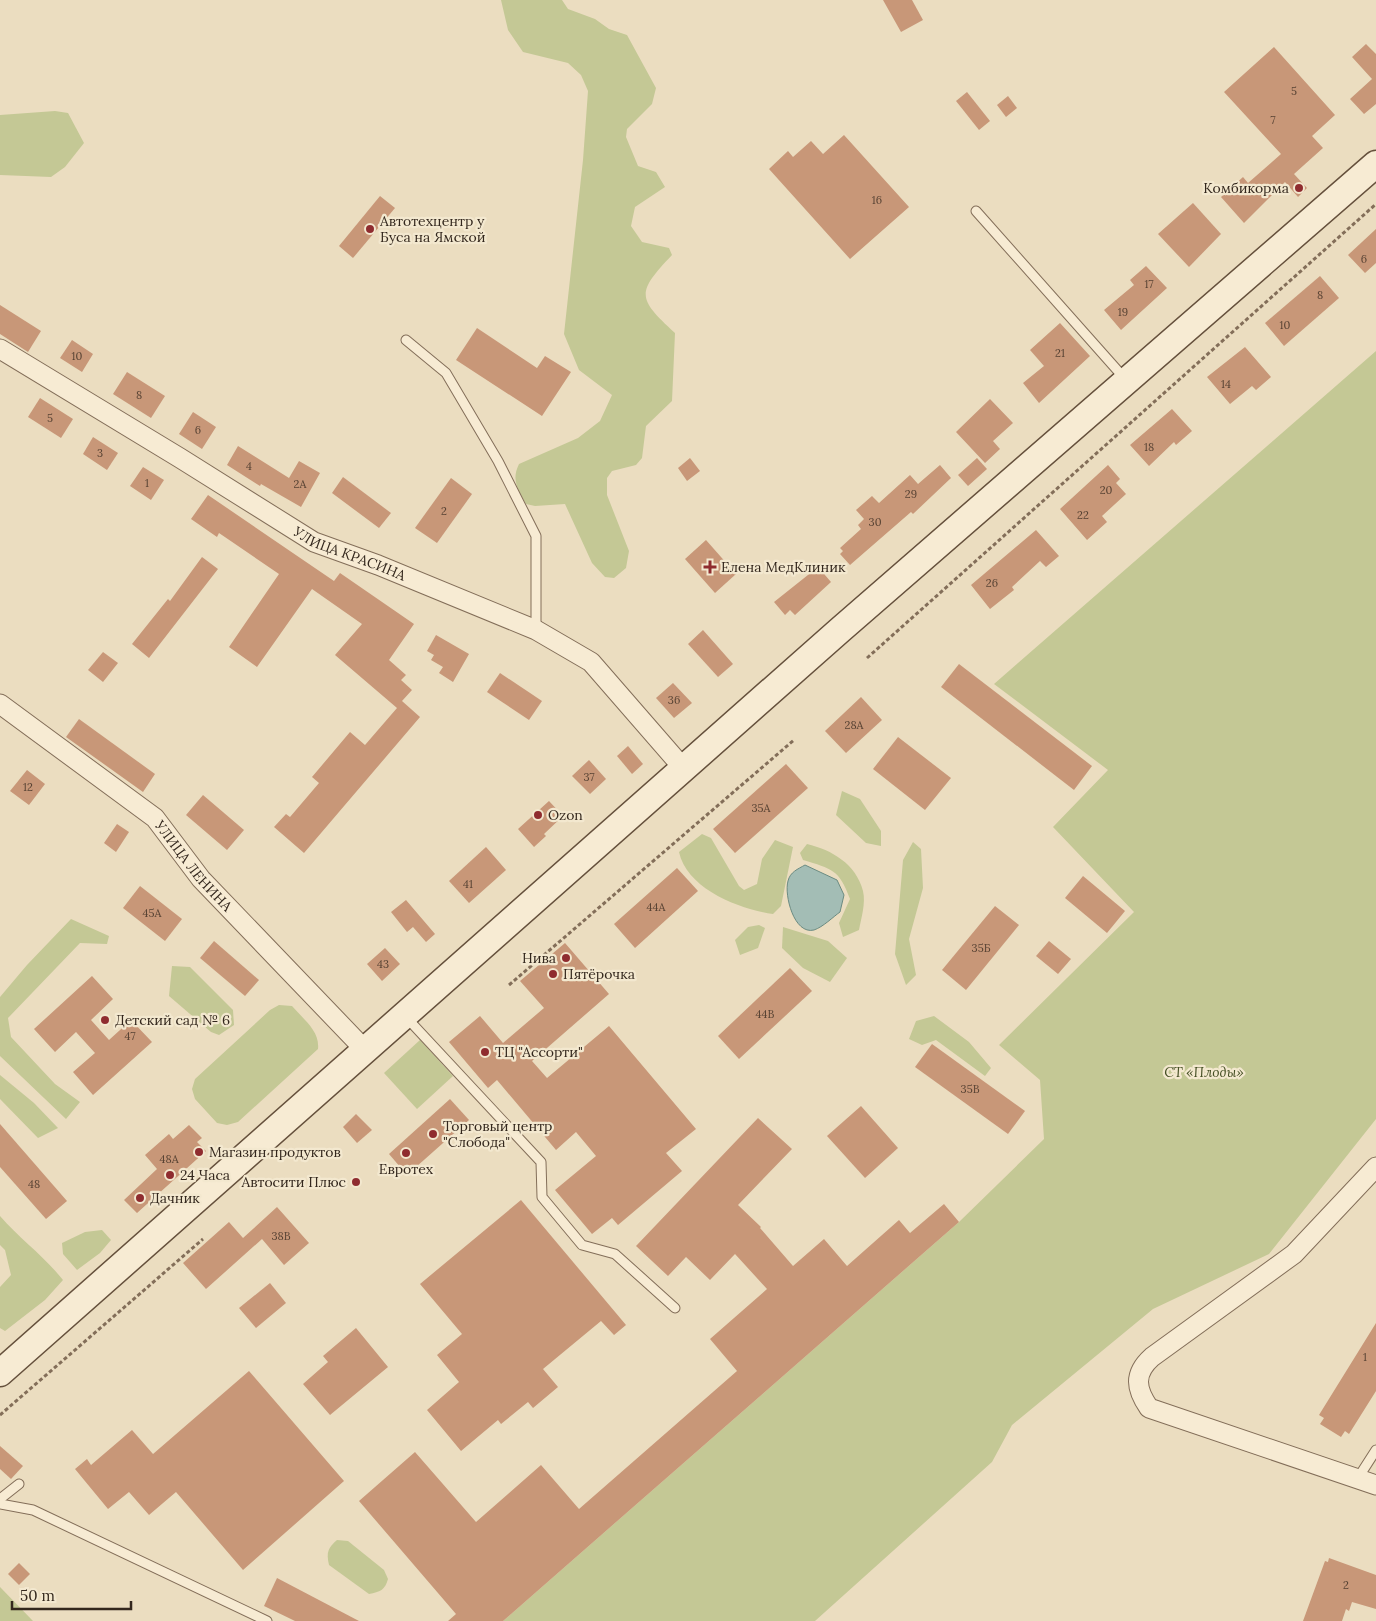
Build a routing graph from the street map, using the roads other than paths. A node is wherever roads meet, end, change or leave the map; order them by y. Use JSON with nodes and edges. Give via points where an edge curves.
{"nodes":[{"id":1,"x":1376,"y":164,"type":"edge"},
{"id":2,"x":976,"y":211,"type":"dead end"},
{"id":3,"x":406,"y":340,"type":"dead end"},
{"id":4,"x":0,"y":349,"type":"edge"},
{"id":5,"x":1126,"y":380,"type":"junction"},
{"id":6,"x":536,"y":630,"type":"junction"},
{"id":7,"x":0,"y":704,"type":"edge"},
{"id":8,"x":684,"y":769,"type":"junction"},
{"id":9,"x":405,"y":1016,"type":"junction"},
{"id":10,"x":366,"y":1051,"type":"junction"},
{"id":11,"x":1376,"y":1167,"type":"edge"},
{"id":12,"x":675,"y":1308,"type":"dead end"},
{"id":13,"x":0,"y":1373,"type":"edge"},
{"id":14,"x":1376,"y":1450,"type":"edge"},
{"id":15,"x":1358,"y":1478,"type":"junction"},
{"id":16,"x":19,"y":1484,"type":"dead end"},
{"id":17,"x":1376,"y":1485,"type":"edge"},
{"id":18,"x":0,"y":1499,"type":"edge"},
{"id":19,"x":0,"y":1504,"type":"edge"},
{"id":20,"x":267,"y":1621,"type":"edge"}],
"edges":[{"from":1,"to":5,"type":"main road"},
{"from":2,"to":5,"type":"lane"},
{"from":3,"to":6,"type":"lane","via":[[446,373],[498,461],[536,536]]},
{"from":4,"to":6,"type":"street","name":"УЛИЦА КРАСИНА","via":[[314,542]]},
{"from":5,"to":8,"type":"main road"},
{"from":6,"to":8,"type":"street","name":"УЛИЦА КРАСИНА","via":[[591,662]]},
{"from":7,"to":10,"type":"street","name":"УЛИЦА ЛЕНИНА","via":[[155,818],[201,879]]},
{"from":8,"to":9,"type":"main road"},
{"from":9,"to":10,"type":"main road"},
{"from":9,"to":12,"type":"lane","via":[[541,1162],[542,1197],[582,1245],[615,1254]]},
{"from":10,"to":13,"type":"main road"},
{"from":11,"to":15,"type":"street","via":[[1294,1254],[1152,1357],[1143,1365],[1138,1379],[1140,1395],[1150,1408]]},
{"from":14,"to":15,"type":"lane"},
{"from":15,"to":17,"type":"street"},
{"from":16,"to":18,"type":"lane"},
{"from":19,"to":20,"type":"lane","via":[[33,1510]]}]}
